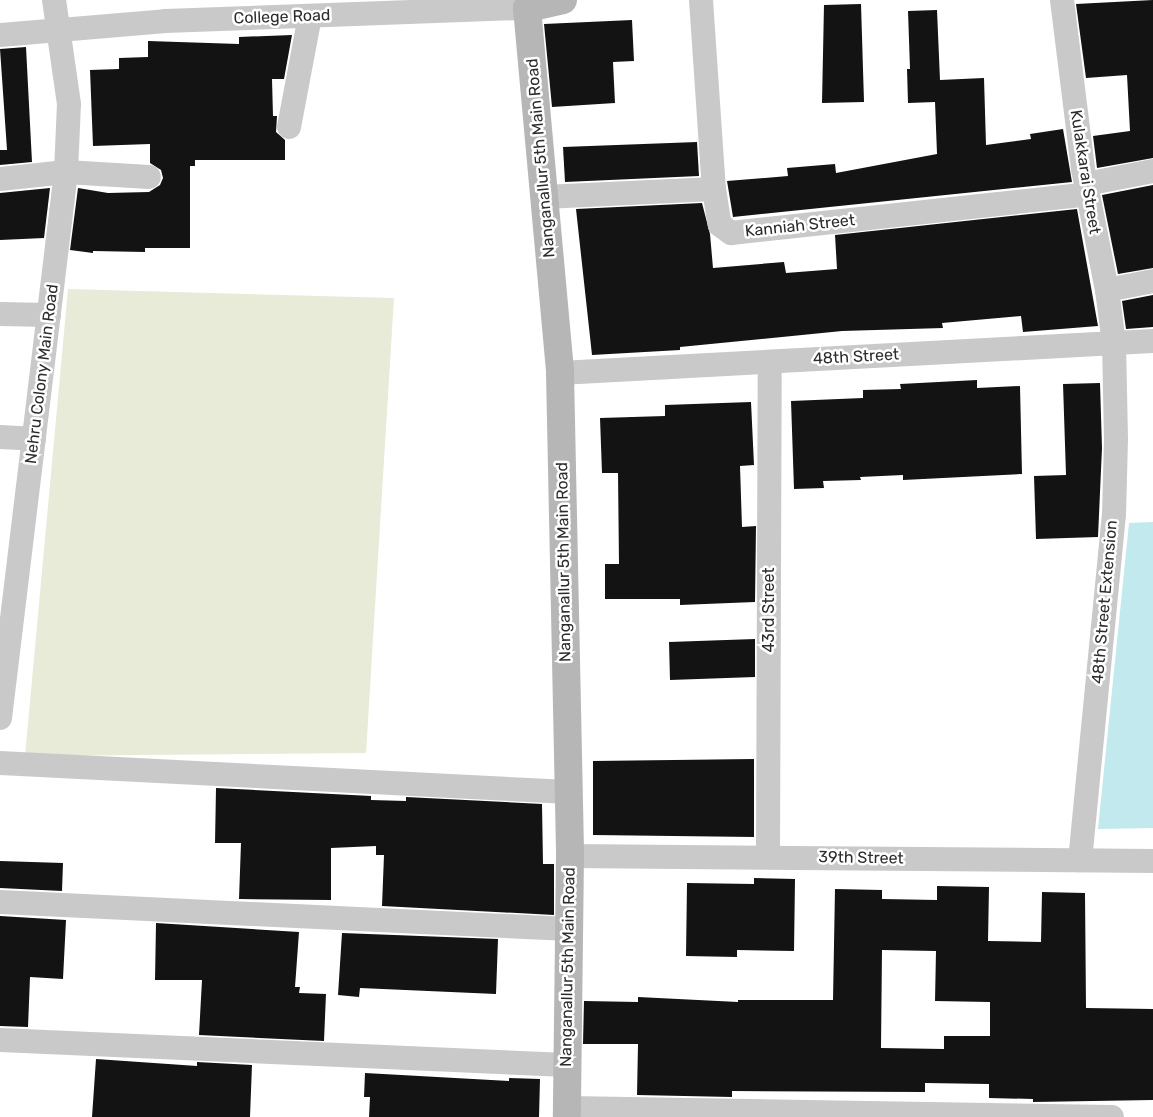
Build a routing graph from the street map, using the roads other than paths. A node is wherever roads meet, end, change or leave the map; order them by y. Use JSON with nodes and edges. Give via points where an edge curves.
{"nodes":[{"id":1,"x":54,"y":0,"type":"edge"},
{"id":2,"x":563,"y":0,"type":"edge"},
{"id":3,"x":700,"y":0,"type":"edge"},
{"id":4,"x":1062,"y":0,"type":"edge"},
{"id":5,"x":527,"y":8,"type":"junction"},
{"id":6,"x":165,"y":11,"type":"edge"},
{"id":7,"x":310,"y":16,"type":"junction"},
{"id":8,"x":57,"y":29,"type":"junction"},
{"id":9,"x":0,"y":35,"type":"edge"},
{"id":10,"x":289,"y":127,"type":"dead end"},
{"id":11,"x":1153,"y":171,"type":"edge"},
{"id":12,"x":66,"y":172,"type":"junction"},
{"id":13,"x":149,"y":177,"type":"dead end"},
{"id":14,"x":0,"y":179,"type":"edge"},
{"id":15,"x":714,"y":189,"type":"junction"},
{"id":16,"x":1087,"y":189,"type":"junction"},
{"id":17,"x":544,"y":197,"type":"junction"},
{"id":18,"x":1153,"y":281,"type":"edge"},
{"id":19,"x":1108,"y":290,"type":"junction"},
{"id":20,"x":0,"y":314,"type":"edge"},
{"id":21,"x":49,"y":315,"type":"junction"},
{"id":22,"x":1153,"y":341,"type":"edge"},
{"id":23,"x":1114,"y":343,"type":"junction"},
{"id":24,"x":770,"y":362,"type":"junction"},
{"id":25,"x":560,"y":373,"type":"junction"},
{"id":26,"x":0,"y":437,"type":"edge"},
{"id":27,"x":34,"y":439,"type":"junction"},
{"id":28,"x":8,"y":578,"type":"edge"},
{"id":29,"x":0,"y":718,"type":"edge"},
{"id":30,"x":0,"y":763,"type":"edge"},
{"id":31,"x":569,"y":792,"type":"junction"},
{"id":32,"x":570,"y":856,"type":"junction"},
{"id":33,"x":768,"y":858,"type":"junction"},
{"id":34,"x":1080,"y":860,"type":"junction"},
{"id":35,"x":1153,"y":861,"type":"edge"},
{"id":36,"x":0,"y":902,"type":"edge"},
{"id":37,"x":569,"y":929,"type":"junction"},
{"id":38,"x":0,"y":1040,"type":"edge"},
{"id":39,"x":566,"y":1065,"type":"junction"},
{"id":40,"x":568,"y":1113,"type":"edge"},
{"id":41,"x":780,"y":1114,"type":"edge"},
{"id":42,"x":1018,"y":1116,"type":"edge"},
{"id":43,"x":1112,"y":1117,"type":"edge"}],
"edges":[{"from":1,"to":8,"type":"street","name":"Nehru Colony Main Road"},
{"from":2,"to":5,"type":"street","name":"College Road"},
{"from":3,"to":15,"type":"street","name":"Kanniah Street"},
{"from":4,"to":16,"type":"street","name":"Kulakkarai Street"},
{"from":5,"to":7,"type":"street","name":"College Road"},
{"from":5,"to":17,"type":"street","name":"Nanganallur 5th Main Road"},
{"from":6,"to":7,"type":"street","name":"College Road"},
{"from":6,"to":8,"type":"street","name":"College Road"},
{"from":7,"to":10,"type":"street"},
{"from":8,"to":9,"type":"street","name":"College Road"},
{"from":8,"to":12,"type":"street","name":"Nehru Colony Main Road","via":[[69,104]]},
{"from":11,"to":16,"type":"street","name":"Kanniah Street"},
{"from":12,"to":13,"type":"street"},
{"from":12,"to":14,"type":"street"},
{"from":12,"to":21,"type":"street","name":"Nehru Colony Main Road"},
{"from":15,"to":16,"type":"street","name":"Kanniah Street","via":[[720,225],[731,233]]},
{"from":15,"to":17,"type":"street"},
{"from":16,"to":19,"type":"street","name":"Kulakkarai Street"},
{"from":17,"to":25,"type":"street","name":"Nanganallur 5th Main Road"},
{"from":18,"to":19,"type":"street"},
{"from":19,"to":23,"type":"street","name":"Kulakkarai Street"},
{"from":20,"to":21,"type":"street"},
{"from":21,"to":27,"type":"street","name":"Nehru Colony Main Road"},
{"from":22,"to":23,"type":"street","name":"48th Street"},
{"from":23,"to":24,"type":"street","name":"48th Street"},
{"from":23,"to":34,"type":"street","name":"48th Street Extension","via":[[1114,514]]},
{"from":24,"to":25,"type":"street","name":"48th Street"},
{"from":24,"to":33,"type":"street","name":"43rd Street"},
{"from":25,"to":31,"type":"street","name":"Nanganallur 5th Main Road"},
{"from":26,"to":27,"type":"street"},
{"from":27,"to":28,"type":"street","name":"Nehru Colony Main Road"},
{"from":28,"to":29,"type":"street","name":"Nehru Colony Main Road"},
{"from":30,"to":31,"type":"street"},
{"from":31,"to":32,"type":"street","name":"Nanganallur 5th Main Road"},
{"from":32,"to":33,"type":"street","name":"39th Street"},
{"from":32,"to":37,"type":"street","name":"Nanganallur 5th Main Road"},
{"from":33,"to":34,"type":"street","name":"39th Street"},
{"from":34,"to":35,"type":"street","name":"39th Street"},
{"from":36,"to":37,"type":"street"},
{"from":37,"to":39,"type":"street","name":"Nanganallur 5th Main Road"},
{"from":38,"to":39,"type":"street"},
{"from":39,"to":40,"type":"street","name":"Nanganallur 5th Main Road"},
{"from":40,"to":41,"type":"street"},
{"from":41,"to":42,"type":"street"},
{"from":42,"to":43,"type":"street"}]}
